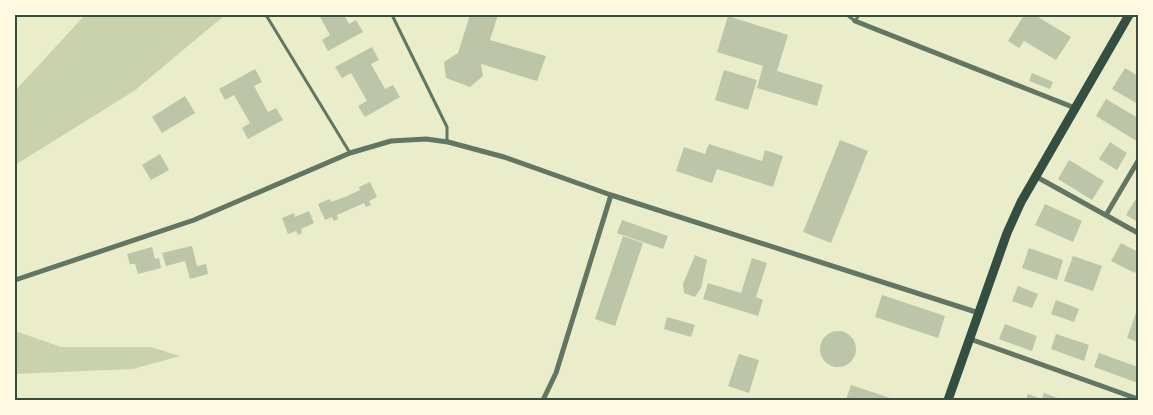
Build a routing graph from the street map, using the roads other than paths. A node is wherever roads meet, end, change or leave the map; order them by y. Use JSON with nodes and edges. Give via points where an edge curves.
{"nodes":[{"id":1,"x":266,"y":15,"type":"edge"},
{"id":2,"x":392,"y":15,"type":"edge"},
{"id":3,"x":846,"y":15,"type":"edge"},
{"id":4,"x":859,"y":15,"type":"edge"},
{"id":5,"x":1129,"y":15,"type":"edge"},
{"id":6,"x":855,"y":21,"type":"junction"},
{"id":7,"x":1075,"y":108,"type":"junction"},
{"id":8,"x":447,"y":142,"type":"junction"},
{"id":9,"x":350,"y":153,"type":"junction"},
{"id":10,"x":1138,"y":161,"type":"edge"},
{"id":11,"x":1035,"y":176,"type":"junction"},
{"id":12,"x":611,"y":195,"type":"junction"},
{"id":13,"x":1106,"y":215,"type":"junction"},
{"id":14,"x":1138,"y":233,"type":"edge"},
{"id":15,"x":15,"y":280,"type":"edge"},
{"id":16,"x":979,"y":313,"type":"junction"},
{"id":17,"x":970,"y":339,"type":"junction"},
{"id":18,"x":1138,"y":399,"type":"edge"},
{"id":19,"x":543,"y":400,"type":"edge"},
{"id":20,"x":948,"y":400,"type":"edge"}],
"edges":[{"from":1,"to":9,"type":"lane"},
{"from":2,"to":8,"type":"lane","via":[[447,127]]},
{"from":3,"to":6,"type":"lane"},
{"from":4,"to":6,"type":"lane"},
{"from":5,"to":7,"type":"main road"},
{"from":6,"to":7,"type":"street"},
{"from":7,"to":11,"type":"main road"},
{"from":8,"to":9,"type":"street","via":[[400,140]]},
{"from":8,"to":12,"type":"street","via":[[504,157]]},
{"from":9,"to":15,"type":"street","via":[[194,220]]},
{"from":10,"to":13,"type":"street"},
{"from":11,"to":13,"type":"street"},
{"from":11,"to":16,"type":"main road","via":[[1007,233]]},
{"from":12,"to":16,"type":"street"},
{"from":12,"to":19,"type":"street","via":[[556,373]]},
{"from":13,"to":14,"type":"street"},
{"from":16,"to":17,"type":"main road"},
{"from":17,"to":18,"type":"street"},
{"from":17,"to":20,"type":"main road"}]}
